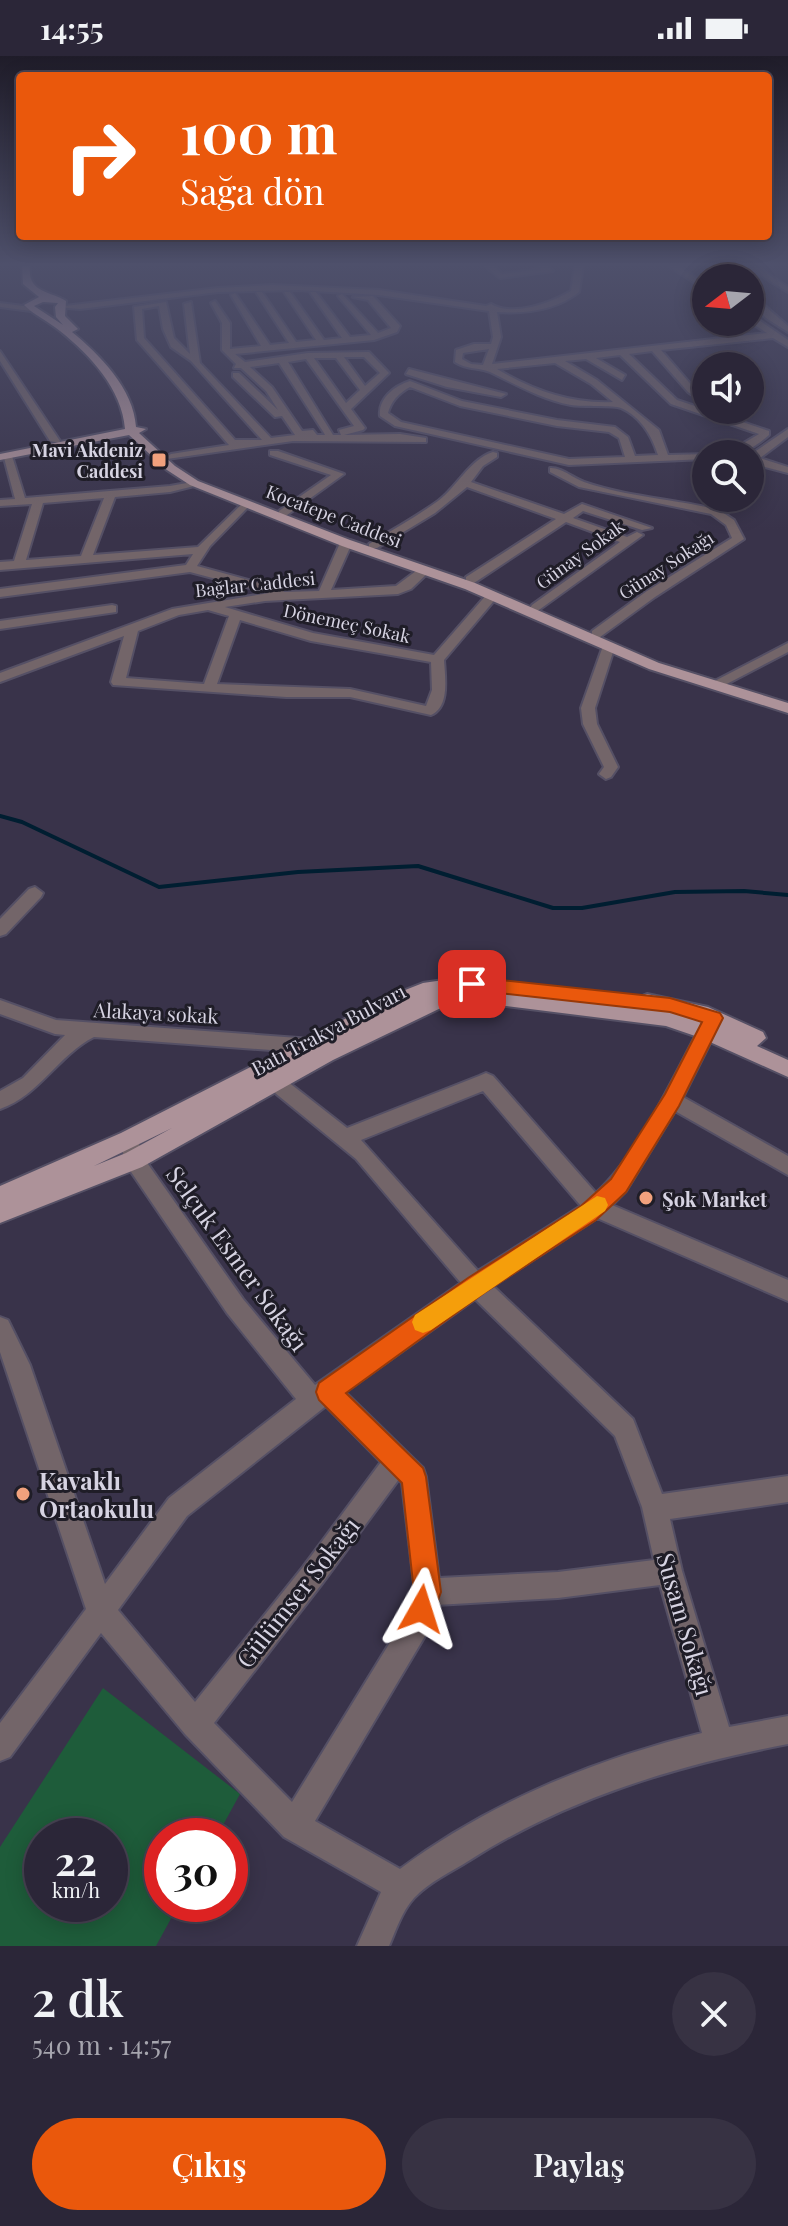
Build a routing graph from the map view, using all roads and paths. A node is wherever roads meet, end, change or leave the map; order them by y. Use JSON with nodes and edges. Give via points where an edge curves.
{"nodes":[{"id":1,"x":0,"y":354,"type":"edge"},
{"id":2,"x":89,"y":354,"type":"edge"},
{"id":3,"x":96,"y":354,"type":"edge"},
{"id":4,"x":154,"y":354,"type":"edge"},
{"id":5,"x":184,"y":354,"type":"edge"},
{"id":6,"x":194,"y":354,"type":"edge"},
{"id":7,"x":221,"y":354,"type":"edge"},
{"id":8,"x":230,"y":354,"type":"edge"},
{"id":9,"x":363,"y":354,"type":"edge"},
{"id":10,"x":366,"y":354,"type":"edge"},
{"id":11,"x":460,"y":354,"type":"edge"},
{"id":12,"x":491,"y":354,"type":"edge"},
{"id":13,"x":603,"y":354,"type":"edge"},
{"id":14,"x":624,"y":354,"type":"edge"},
{"id":15,"x":659,"y":354,"type":"edge"},
{"id":16,"x":308,"y":356,"type":"junction"},
{"id":17,"x":339,"y":356,"type":"junction"},
{"id":18,"x":587,"y":356,"type":"junction"},
{"id":19,"x":195,"y":359,"type":"junction"},
{"id":20,"x":555,"y":359,"type":"junction"},
{"id":21,"x":282,"y":360,"type":"junction"},
{"id":22,"x":242,"y":365,"type":"junction"},
{"id":23,"x":228,"y":367,"type":"junction"},
{"id":24,"x":487,"y":367,"type":"junction"},
{"id":25,"x":409,"y":372,"type":"dead end"},
{"id":26,"x":622,"y":377,"type":"dead end"},
{"id":27,"x":515,"y":385,"type":"junction"},
{"id":28,"x":367,"y":389,"type":"junction"},
{"id":29,"x":692,"y":391,"type":"edge"},
{"id":30,"x":486,"y":392,"type":"junction"},
{"id":31,"x":501,"y":394,"type":"dead end"},
{"id":32,"x":620,"y":404,"type":"junction"},
{"id":33,"x":346,"y":408,"type":"junction"},
{"id":34,"x":292,"y":428,"type":"junction"},
{"id":35,"x":134,"y":429,"type":"junction"},
{"id":36,"x":788,"y":432,"type":"edge"},
{"id":37,"x":329,"y":433,"type":"junction"},
{"id":38,"x":265,"y":438,"type":"junction"},
{"id":39,"x":758,"y":440,"type":"edge"},
{"id":40,"x":55,"y":441,"type":"junction"},
{"id":41,"x":782,"y":443,"type":"edge"},
{"id":42,"x":274,"y":453,"type":"dead end"},
{"id":43,"x":764,"y":453,"type":"edge"},
{"id":44,"x":2,"y":455,"type":"edge"},
{"id":45,"x":493,"y":455,"type":"junction"},
{"id":46,"x":692,"y":457,"type":"edge"},
{"id":47,"x":166,"y":458,"type":"junction"},
{"id":48,"x":664,"y":458,"type":"junction"},
{"id":49,"x":631,"y":460,"type":"junction"},
{"id":50,"x":764,"y":463,"type":"edge"},
{"id":51,"x":692,"y":466,"type":"edge"},
{"id":52,"x":554,"y":470,"type":"junction"},
{"id":53,"x":788,"y":470,"type":"edge"},
{"id":54,"x":194,"y":483,"type":"junction"},
{"id":55,"x":465,"y":483,"type":"junction"},
{"id":56,"x":110,"y":495,"type":"junction"},
{"id":57,"x":38,"y":500,"type":"junction"},
{"id":58,"x":21,"y":501,"type":"junction"},
{"id":59,"x":0,"y":503,"type":"edge"},
{"id":60,"x":245,"y":504,"type":"junction"},
{"id":61,"x":283,"y":513,"type":"junction"},
{"id":62,"x":565,"y":518,"type":"junction"},
{"id":63,"x":629,"y":541,"type":"junction"},
{"id":64,"x":346,"y":543,"type":"junction"},
{"id":65,"x":373,"y":546,"type":"junction"},
{"id":66,"x":201,"y":550,"type":"junction"},
{"id":67,"x":86,"y":559,"type":"junction"},
{"id":68,"x":19,"y":565,"type":"junction"},
{"id":69,"x":0,"y":566,"type":"edge"},
{"id":70,"x":190,"y":568,"type":"junction"},
{"id":71,"x":426,"y":568,"type":"junction"},
{"id":72,"x":470,"y":580,"type":"junction"},
{"id":73,"x":0,"y":593,"type":"edge"},
{"id":74,"x":323,"y":594,"type":"junction"},
{"id":75,"x":290,"y":596,"type":"junction"},
{"id":76,"x":492,"y":596,"type":"junction"},
{"id":77,"x":205,"y":606,"type":"junction"},
{"id":78,"x":536,"y":608,"type":"junction"},
{"id":79,"x":112,"y":609,"type":"dead end"},
{"id":80,"x":235,"y":616,"type":"junction"},
{"id":81,"x":0,"y":625,"type":"edge"},
{"id":82,"x":132,"y":629,"type":"junction"},
{"id":83,"x":596,"y":634,"type":"junction"},
{"id":84,"x":609,"y":646,"type":"junction"},
{"id":85,"x":788,"y":647,"type":"edge"},
{"id":86,"x":437,"y":659,"type":"junction"},
{"id":87,"x":685,"y":675,"type":"junction"},
{"id":88,"x":0,"y":678,"type":"edge"},
{"id":89,"x":714,"y":685,"type":"junction"},
{"id":90,"x":209,"y":688,"type":"junction"},
{"id":91,"x":788,"y":708,"type":"edge"},
{"id":92,"x":606,"y":774,"type":"dead end"},
{"id":93,"x":35,"y":893,"type":"dead end"},
{"id":94,"x":0,"y":930,"type":"edge"},
{"id":95,"x":0,"y":1007,"type":"edge"},
{"id":96,"x":711,"y":1025,"type":"junction"},
{"id":97,"x":89,"y":1031,"type":"junction"},
{"id":98,"x":312,"y":1046,"type":"junction"},
{"id":99,"x":788,"y":1054,"type":"edge"},
{"id":100,"x":788,"y":1069,"type":"edge"},
{"id":101,"x":276,"y":1083,"type":"junction"},
{"id":102,"x":672,"y":1100,"type":"junction"},
{"id":103,"x":0,"y":1101,"type":"edge"},
{"id":104,"x":344,"y":1138,"type":"junction"},
{"id":105,"x":132,"y":1150,"type":"junction"},
{"id":106,"x":788,"y":1166,"type":"edge"},
{"id":107,"x":0,"y":1197,"type":"edge"},
{"id":108,"x":595,"y":1207,"type":"junction"},
{"id":109,"x":0,"y":1213,"type":"edge"},
{"id":110,"x":476,"y":1285,"type":"junction"},
{"id":111,"x":786,"y":1293,"type":"edge"},
{"id":112,"x":0,"y":1330,"type":"edge"},
{"id":113,"x":320,"y":1396,"type":"junction"},
{"id":114,"x":398,"y":1460,"type":"junction"},
{"id":115,"x":788,"y":1489,"type":"edge"},
{"id":116,"x":655,"y":1507,"type":"junction"},
{"id":117,"x":669,"y":1571,"type":"junction"},
{"id":118,"x":428,"y":1592,"type":"junction"},
{"id":119,"x":100,"y":1610,"type":"junction"},
{"id":120,"x":195,"y":1724,"type":"junction"},
{"id":121,"x":788,"y":1730,"type":"edge"},
{"id":122,"x":719,"y":1741,"type":"junction"},
{"id":123,"x":0,"y":1747,"type":"edge"},
{"id":124,"x":295,"y":1826,"type":"junction"},
{"id":125,"x":402,"y":1887,"type":"junction"},
{"id":126,"x":373,"y":1946,"type":"edge"}],
"edges":[{"from":1,"to":40,"type":"street"},
{"from":2,"to":35,"type":"main road","name":"Kocatepe Caddesi","via":[[105,371]]},
{"from":3,"to":35,"type":"main road","name":"Kocatepe Caddesi","via":[[133,405]]},
{"from":4,"to":38,"type":"street","via":[[233,443]]},
{"from":5,"to":19,"type":"street"},
{"from":6,"to":19,"type":"street"},
{"from":7,"to":23,"type":"street"},
{"from":8,"to":22,"type":"street"},
{"from":9,"to":17,"type":"street"},
{"from":10,"to":28,"type":"street","via":[[385,373]]},
{"from":11,"to":24,"type":"street","via":[[461,363],[469,367]]},
{"from":12,"to":24,"type":"street"},
{"from":13,"to":18,"type":"street"},
{"from":14,"to":39,"type":"street","via":[[674,402],[766,433]]},
{"from":15,"to":29,"type":"street"},
{"from":16,"to":17,"type":"street"},
{"from":16,"to":21,"type":"street"},
{"from":16,"to":33,"type":"street"},
{"from":17,"to":28,"type":"street"},
{"from":18,"to":20,"type":"street"},
{"from":18,"to":26,"type":"street"},
{"from":19,"to":38,"type":"street","via":[[206,378]]},
{"from":20,"to":24,"type":"street"},
{"from":20,"to":32,"type":"street"},
{"from":21,"to":22,"type":"street"},
{"from":21,"to":37,"type":"street"},
{"from":22,"to":23,"type":"street"},
{"from":22,"to":34,"type":"street","via":[[269,389]]},
{"from":23,"to":34,"type":"street"},
{"from":24,"to":27,"type":"street"},
{"from":25,"to":30,"type":"street"},
{"from":27,"to":30,"type":"street"},
{"from":27,"to":32,"type":"street","via":[[569,399]]},
{"from":28,"to":33,"type":"street"},
{"from":30,"to":31,"type":"street"},
{"from":32,"to":48,"type":"street","via":[[656,432]]},
{"from":33,"to":37,"type":"street","via":[[360,430]]},
{"from":34,"to":37,"type":"street","via":[[299,434]]},
{"from":34,"to":38,"type":"street"},
{"from":34,"to":45,"type":"street","via":[[400,437]]},
{"from":35,"to":40,"type":"main road"},
{"from":35,"to":44,"type":"main road"},
{"from":35,"to":47,"type":"main road","name":"Kocatepe Caddesi"},
{"from":36,"to":41,"type":"street"},
{"from":38,"to":47,"type":"street"},
{"from":40,"to":44,"type":"main road"},
{"from":41,"to":43,"type":"street"},
{"from":42,"to":61,"type":"street","via":[[339,474]]},
{"from":44,"to":58,"type":"street"},
{"from":45,"to":52,"type":"street"},
{"from":45,"to":55,"type":"street","via":[[482,459]]},
{"from":46,"to":48,"type":"street"},
{"from":47,"to":54,"type":"main road","name":"Kocatepe Caddesi"},
{"from":47,"to":61,"type":"main road","name":"Kocatepe Caddesi","via":[[199,479]]},
{"from":48,"to":49,"type":"street"},
{"from":49,"to":49,"type":"street","via":[[569,462],[528,454],[398,424],[383,409],[410,384],[460,403],[612,429],[623,437]]},
{"from":50,"to":53,"type":"street"},
{"from":51,"to":52,"type":"street"},
{"from":52,"to":83,"type":"street","name":"Günay Sokağı","via":[[588,485],[702,508],[729,519],[738,539]]},
{"from":54,"to":56,"type":"street"},
{"from":54,"to":60,"type":"main road","name":"Kocatepe Caddesi"},
{"from":55,"to":62,"type":"street"},
{"from":55,"to":65,"type":"street"},
{"from":56,"to":57,"type":"street"},
{"from":56,"to":67,"type":"street"},
{"from":57,"to":58,"type":"street"},
{"from":57,"to":68,"type":"street"},
{"from":58,"to":59,"type":"street"},
{"from":60,"to":64,"type":"main road","name":"Kocatepe Caddesi"},
{"from":60,"to":66,"type":"street"},
{"from":61,"to":65,"type":"main road","name":"Kocatepe Caddesi"},
{"from":62,"to":63,"type":"street"},
{"from":62,"to":63,"type":"street","name":"Günay Sokak","via":[[582,507],[646,528]]},
{"from":62,"to":72,"type":"street"},
{"from":63,"to":78,"type":"street","name":"Günay Sokak"},
{"from":64,"to":71,"type":"main road","name":"Kocatepe Caddesi"},
{"from":64,"to":74,"type":"street"},
{"from":65,"to":71,"type":"main road","name":"Kocatepe Caddesi"},
{"from":66,"to":67,"type":"street"},
{"from":66,"to":70,"type":"street"},
{"from":67,"to":68,"type":"street"},
{"from":68,"to":69,"type":"street"},
{"from":70,"to":73,"type":"street"},
{"from":70,"to":75,"type":"street"},
{"from":71,"to":72,"type":"main road","name":"Kocatepe Caddesi"},
{"from":71,"to":74,"type":"street","name":"Bağlar Caddesi","via":[[398,590]]},
{"from":71,"to":76,"type":"main road","name":"Kocatepe Caddesi"},
{"from":72,"to":78,"type":"main road","name":"Kocatepe Caddesi"},
{"from":74,"to":75,"type":"street","name":"Bağlar Caddesi"},
{"from":75,"to":77,"type":"street","name":"Bağlar Caddesi"},
{"from":76,"to":84,"type":"main road","name":"Kocatepe Caddesi"},
{"from":76,"to":86,"type":"street"},
{"from":77,"to":80,"type":"street","name":"Dönemeç Sokak"},
{"from":77,"to":82,"type":"street","name":"Bağlar Caddesi"},
{"from":78,"to":83,"type":"main road","name":"Kocatepe Caddesi"},
{"from":79,"to":81,"type":"street"},
{"from":80,"to":86,"type":"street","name":"Dönemeç Sokak","via":[[311,637]]},
{"from":80,"to":90,"type":"street"},
{"from":82,"to":88,"type":"street","name":"Bağlar Caddesi"},
{"from":82,"to":90,"type":"street","via":[[118,682]]},
{"from":83,"to":87,"type":"main road","name":"Kocatepe Caddesi"},
{"from":84,"to":87,"type":"main road","name":"Kocatepe Caddesi"},
{"from":84,"to":92,"type":"street","via":[[588,708],[611,767]]},
{"from":85,"to":89,"type":"street"},
{"from":86,"to":90,"type":"street","via":[[439,690],[431,711],[350,693]]},
{"from":87,"to":89,"type":"main road","name":"Kocatepe Caddesi"},
{"from":89,"to":91,"type":"main road","name":"Kocatepe Caddesi"},
{"from":93,"to":94,"type":"street"},
{"from":95,"to":97,"type":"street","name":"Alakaya sokak","via":[[55,1027]]},
{"from":96,"to":98,"type":"main road","name":"Batı Trakya Bulvarı","via":[[670,1005],[552,990],[450,985],[397,1001]]},
{"from":96,"to":99,"type":"main road","name":"Batı Trakya Bulvarı"},
{"from":96,"to":100,"type":"main road","name":"Batı Trakya Bulvarı"},
{"from":96,"to":101,"type":"main road","name":"Batı Trakya Bulvarı","via":[[461,997],[426,1005]]},
{"from":96,"to":102,"type":"street"},
{"from":97,"to":98,"type":"street","name":"Alakaya sokak"},
{"from":97,"to":103,"type":"street","via":[[73,1039],[30,1083]]},
{"from":98,"to":105,"type":"main road","name":"Batı Trakya Bulvarı"},
{"from":101,"to":104,"type":"street","name":"Susam Sokağı"},
{"from":101,"to":105,"type":"main road","name":"Batı Trakya Bulvarı"},
{"from":102,"to":106,"type":"street"},
{"from":102,"to":108,"type":"street","via":[[619,1185]]},
{"from":104,"to":108,"type":"street","via":[[486,1081]]},
{"from":104,"to":110,"type":"street","name":"Susam Sokağı","via":[[363,1153]]},
{"from":105,"to":107,"type":"main road","name":"Batı Trakya Bulvarı"},
{"from":105,"to":109,"type":"main road","name":"Batı Trakya Bulvarı"},
{"from":105,"to":113,"type":"street","name":"Selçuk Esmer Sokağı","via":[[235,1306]]},
{"from":108,"to":110,"type":"street"},
{"from":108,"to":111,"type":"street"},
{"from":110,"to":113,"type":"street"},
{"from":110,"to":116,"type":"street","name":"Susam Sokağı","via":[[624,1428]]},
{"from":112,"to":119,"type":"street","via":[[18,1365]]},
{"from":113,"to":114,"type":"street","name":"Selçuk Esmer Sokağı"},
{"from":113,"to":119,"type":"street","via":[[178,1507]]},
{"from":114,"to":118,"type":"street","name":"Selçuk Esmer Sokağı","via":[[414,1477]]},
{"from":114,"to":120,"type":"street","name":"Gülümser Sokağı"},
{"from":115,"to":116,"type":"street"},
{"from":116,"to":117,"type":"street","name":"Susam Sokağı"},
{"from":117,"to":118,"type":"street","via":[[558,1585]]},
{"from":117,"to":122,"type":"street","name":"Susam Sokağı"},
{"from":118,"to":124,"type":"street","via":[[415,1626]]},
{"from":119,"to":120,"type":"street"},
{"from":119,"to":123,"type":"street"},
{"from":120,"to":124,"type":"street"},
{"from":121,"to":122,"type":"street"},
{"from":122,"to":125,"type":"street","via":[[642,1763],[531,1807]]},
{"from":124,"to":125,"type":"street"},
{"from":125,"to":126,"type":"street"}]}
